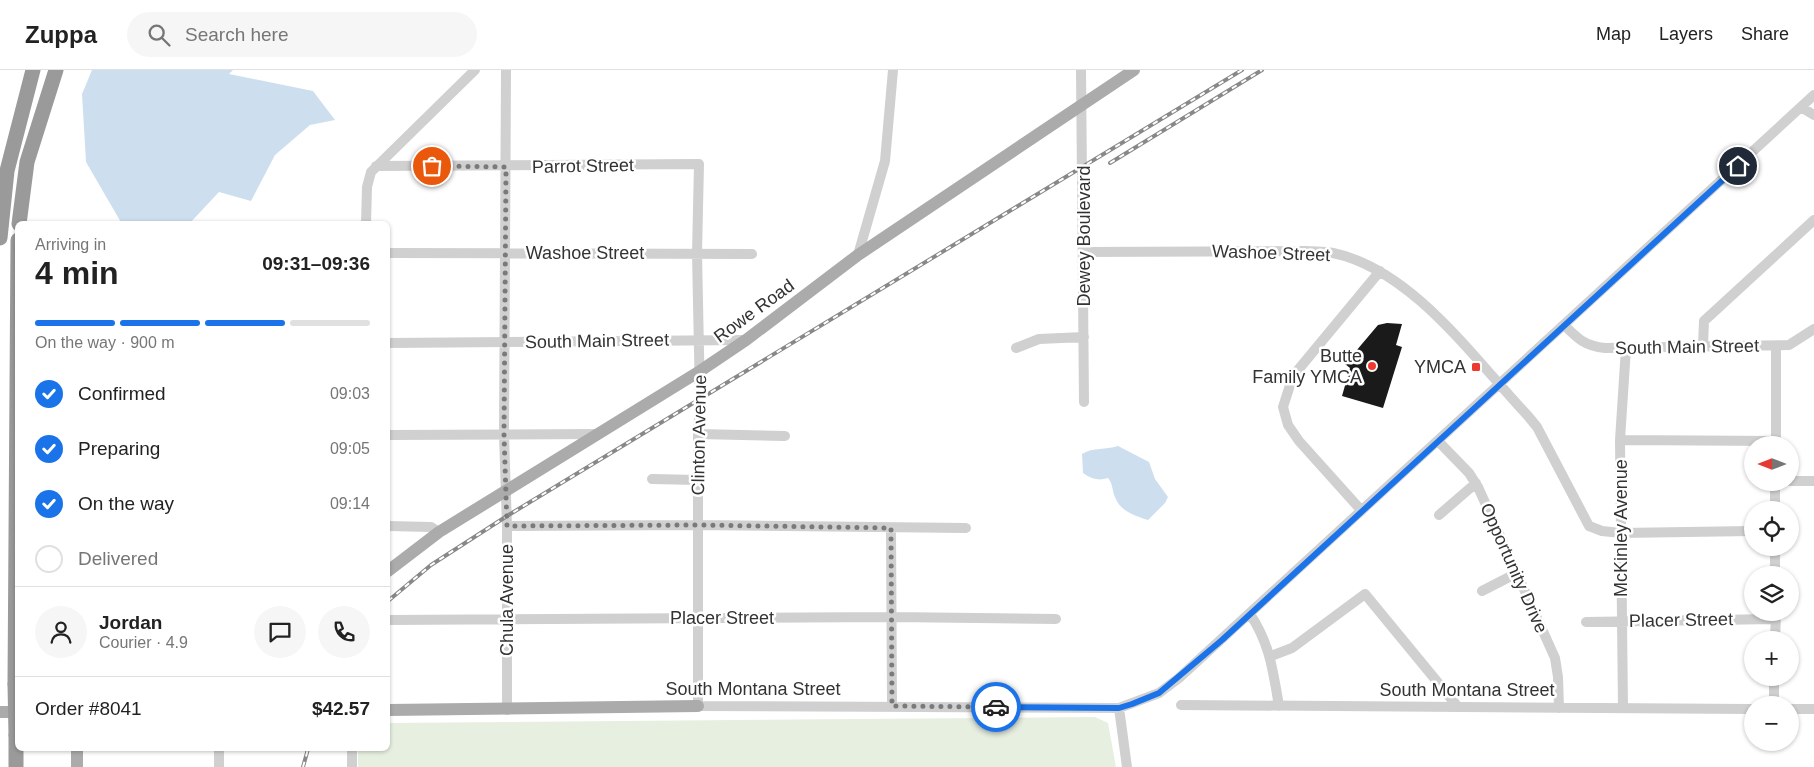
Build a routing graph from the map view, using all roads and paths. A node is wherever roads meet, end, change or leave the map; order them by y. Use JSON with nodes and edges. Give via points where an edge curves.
{"nodes":[{"id":1,"x":33,"y":70,"type":"edge"},
{"id":2,"x":56,"y":70,"type":"edge"},
{"id":3,"x":475,"y":70,"type":"edge"},
{"id":4,"x":506,"y":70,"type":"edge"},
{"id":5,"x":893,"y":70,"type":"edge"},
{"id":6,"x":1081,"y":70,"type":"edge"},
{"id":7,"x":1134,"y":70,"type":"edge"},
{"id":8,"x":1814,"y":95,"type":"edge"},
{"id":9,"x":1082,"y":104,"type":"junction"},
{"id":10,"x":1801,"y":107,"type":"junction"},
{"id":11,"x":1814,"y":115,"type":"edge"},
{"id":12,"x":699,"y":164,"type":"joint"},
{"id":13,"x":376,"y":166,"type":"junction"},
{"id":14,"x":506,"y":167,"type":"junction"},
{"id":15,"x":1814,"y":220,"type":"edge"},
{"id":16,"x":20,"y":221,"type":"edge"},
{"id":17,"x":366,"y":221,"type":"edge"},
{"id":18,"x":0,"y":238,"type":"edge"},
{"id":19,"x":1084,"y":252,"type":"junction"},
{"id":20,"x":390,"y":253,"type":"edge"},
{"id":21,"x":698,"y":253,"type":"junction"},
{"id":22,"x":505,"y":254,"type":"junction"},
{"id":23,"x":752,"y":254,"type":"dead end"},
{"id":24,"x":858,"y":255,"type":"junction"},
{"id":25,"x":1380,"y":271,"type":"junction"},
{"id":26,"x":1564,"y":325,"type":"junction"},
{"id":27,"x":1814,"y":329,"type":"edge"},
{"id":28,"x":1084,"y":337,"type":"junction"},
{"id":29,"x":699,"y":340,"type":"junction"},
{"id":30,"x":746,"y":340,"type":"junction"},
{"id":31,"x":504,"y":342,"type":"junction"},
{"id":32,"x":390,"y":343,"type":"edge"},
{"id":33,"x":1703,"y":346,"type":"junction"},
{"id":34,"x":1776,"y":346,"type":"junction"},
{"id":35,"x":1016,"y":348,"type":"dead end"},
{"id":36,"x":1626,"y":348,"type":"junction"},
{"id":37,"x":700,"y":371,"type":"junction"},
{"id":38,"x":1499,"y":386,"type":"junction"},
{"id":39,"x":1084,"y":402,"type":"dead end"},
{"id":40,"x":504,"y":434,"type":"junction"},
{"id":41,"x":599,"y":434,"type":"junction"},
{"id":42,"x":698,"y":434,"type":"junction"},
{"id":43,"x":390,"y":435,"type":"edge"},
{"id":44,"x":785,"y":436,"type":"dead end"},
{"id":45,"x":1776,"y":436,"type":"edge"},
{"id":46,"x":1438,"y":440,"type":"junction"},
{"id":47,"x":1620,"y":440,"type":"junction"},
{"id":48,"x":1744,"y":442,"type":"edge"},
{"id":49,"x":652,"y":480,"type":"dead end"},
{"id":50,"x":698,"y":480,"type":"junction"},
{"id":51,"x":1799,"y":481,"type":"edge"},
{"id":52,"x":1814,"y":481,"type":"edge"},
{"id":53,"x":1476,"y":483,"type":"junction"},
{"id":54,"x":506,"y":490,"type":"junction"},
{"id":55,"x":1361,"y":510,"type":"junction"},
{"id":56,"x":1439,"y":515,"type":"dead end"},
{"id":57,"x":698,"y":525,"type":"junction"},
{"id":58,"x":390,"y":526,"type":"edge"},
{"id":59,"x":507,"y":526,"type":"junction"},
{"id":60,"x":891,"y":528,"type":"junction"},
{"id":61,"x":966,"y":528,"type":"dead end"},
{"id":62,"x":1744,"y":531,"type":"edge"},
{"id":63,"x":439,"y":532,"type":"junction"},
{"id":64,"x":1621,"y":533,"type":"junction"},
{"id":65,"x":390,"y":569,"type":"edge"},
{"id":66,"x":1517,"y":574,"type":"junction"},
{"id":67,"x":1482,"y":592,"type":"dead end"},
{"id":68,"x":1250,"y":614,"type":"junction"},
{"id":69,"x":892,"y":617,"type":"junction"},
{"id":70,"x":1744,"y":617,"type":"edge"},
{"id":71,"x":698,"y":618,"type":"junction"},
{"id":72,"x":507,"y":619,"type":"junction"},
{"id":73,"x":1056,"y":619,"type":"dead end"},
{"id":74,"x":390,"y":620,"type":"edge"},
{"id":75,"x":1622,"y":620,"type":"junction"},
{"id":76,"x":1586,"y":622,"type":"dead end"},
{"id":77,"x":1271,"y":656,"type":"junction"},
{"id":78,"x":1182,"y":705,"type":"dead end"},
{"id":79,"x":698,"y":706,"type":"junction"},
{"id":80,"x":892,"y":706,"type":"junction"},
{"id":81,"x":1278,"y":706,"type":"junction"},
{"id":82,"x":1458,"y":707,"type":"junction"},
{"id":83,"x":1119,"y":708,"type":"junction"},
{"id":84,"x":1559,"y":708,"type":"junction"},
{"id":85,"x":1622,"y":708,"type":"junction"},
{"id":86,"x":1744,"y":708,"type":"edge"},
{"id":87,"x":1799,"y":709,"type":"edge"},
{"id":88,"x":1814,"y":709,"type":"edge"},
{"id":89,"x":390,"y":710,"type":"edge"},
{"id":90,"x":507,"y":710,"type":"junction"},
{"id":91,"x":0,"y":712,"type":"edge"},
{"id":92,"x":15,"y":712,"type":"edge"},
{"id":93,"x":16,"y":751,"type":"edge"},
{"id":94,"x":77,"y":751,"type":"edge"},
{"id":95,"x":219,"y":751,"type":"edge"},
{"id":96,"x":352,"y":751,"type":"edge"},
{"id":97,"x":16,"y":767,"type":"edge"},
{"id":98,"x":77,"y":767,"type":"edge"},
{"id":99,"x":219,"y":767,"type":"edge"},
{"id":100,"x":352,"y":767,"type":"edge"},
{"id":101,"x":1127,"y":767,"type":"edge"}],
"edges":[{"from":1,"to":18,"type":"highway","via":[[7,171]]},
{"from":2,"to":16,"type":"highway","via":[[27,162]]},
{"from":3,"to":13,"type":"street"},
{"from":4,"to":14,"type":"street","name":"Chula Avenue"},
{"from":5,"to":24,"type":"street","via":[[885,161]]},
{"from":6,"to":9,"type":"street","name":"Dewey Boulevard"},
{"from":7,"to":9,"type":"main road","name":"Rowe Road"},
{"from":8,"to":10,"type":"street"},
{"from":9,"to":19,"type":"street","name":"Dewey Boulevard"},
{"from":9,"to":24,"type":"main road","name":"Rowe Road"},
{"from":10,"to":11,"type":"street"},
{"from":10,"to":26,"type":"street"},
{"from":12,"to":14,"type":"street","name":"Parrot Street"},
{"from":12,"to":21,"type":"street","name":"Clinton Avenue"},
{"from":13,"to":14,"type":"street","name":"Parrot Street"},
{"from":13,"to":17,"type":"street","via":[[367,187]]},
{"from":14,"to":22,"type":"street","name":"Chula Avenue"},
{"from":15,"to":33,"type":"street","via":[[1704,321]]},
{"from":19,"to":25,"type":"street","name":"Washoe Street","via":[[1306,251],[1333,253]]},
{"from":19,"to":28,"type":"street","name":"Dewey Boulevard"},
{"from":20,"to":22,"type":"street","name":"Washoe Street"},
{"from":21,"to":22,"type":"street","name":"Washoe Street"},
{"from":21,"to":23,"type":"street","name":"Washoe Street"},
{"from":21,"to":29,"type":"street","name":"Clinton Avenue"},
{"from":22,"to":31,"type":"street","name":"Chula Avenue"},
{"from":24,"to":30,"type":"main road","name":"Rowe Road"},
{"from":25,"to":38,"type":"street","name":"Washoe Street","via":[[1409,290]]},
{"from":25,"to":55,"type":"street","via":[[1293,376],[1283,406],[1288,425],[1299,441]]},
{"from":26,"to":36,"type":"street","name":"South Main Street","via":[[1579,341],[1590,346]]},
{"from":26,"to":38,"type":"street"},
{"from":27,"to":34,"type":"street","name":"South Main Street","via":[[1789,345]]},
{"from":28,"to":35,"type":"street","via":[[1040,339]]},
{"from":28,"to":39,"type":"street","name":"Dewey Boulevard"},
{"from":29,"to":30,"type":"street","name":"South Main Street"},
{"from":29,"to":31,"type":"street","name":"South Main Street"},
{"from":29,"to":37,"type":"street","name":"Clinton Avenue"},
{"from":30,"to":37,"type":"main road","name":"Rowe Road"},
{"from":31,"to":32,"type":"street","name":"South Main Street"},
{"from":31,"to":40,"type":"street","name":"Chula Avenue"},
{"from":33,"to":34,"type":"street","name":"South Main Street"},
{"from":33,"to":36,"type":"street","name":"South Main Street"},
{"from":34,"to":45,"type":"street"},
{"from":36,"to":47,"type":"street","name":"McKinley Avenue"},
{"from":37,"to":41,"type":"main road","name":"Rowe Road"},
{"from":37,"to":42,"type":"street","name":"Clinton Avenue"},
{"from":38,"to":46,"type":"street"},
{"from":38,"to":64,"type":"street","name":"Washoe Street","via":[[1537,427],[1589,526]]},
{"from":40,"to":41,"type":"street"},
{"from":40,"to":43,"type":"street"},
{"from":40,"to":54,"type":"street","name":"Chula Avenue"},
{"from":41,"to":54,"type":"main road","name":"Rowe Road"},
{"from":42,"to":44,"type":"street"},
{"from":42,"to":50,"type":"street","name":"Clinton Avenue"},
{"from":46,"to":53,"type":"street","name":"Opportunity Drive"},
{"from":46,"to":55,"type":"street"},
{"from":47,"to":48,"type":"street"},
{"from":47,"to":64,"type":"street","name":"McKinley Avenue"},
{"from":49,"to":50,"type":"street"},
{"from":50,"to":57,"type":"street","name":"Clinton Avenue"},
{"from":51,"to":52,"type":"street"},
{"from":53,"to":56,"type":"street"},
{"from":53,"to":66,"type":"street","name":"Opportunity Drive"},
{"from":54,"to":59,"type":"street","name":"Chula Avenue"},
{"from":54,"to":63,"type":"main road","name":"Rowe Road"},
{"from":55,"to":68,"type":"street"},
{"from":57,"to":59,"type":"street"},
{"from":57,"to":60,"type":"street"},
{"from":57,"to":71,"type":"street","name":"Clinton Avenue"},
{"from":58,"to":63,"type":"street","via":[[431,527]]},
{"from":59,"to":72,"type":"street","name":"Chula Avenue"},
{"from":60,"to":61,"type":"street"},
{"from":60,"to":69,"type":"street"},
{"from":62,"to":64,"type":"street","name":"Washoe Street"},
{"from":63,"to":65,"type":"main road","name":"Rowe Road"},
{"from":64,"to":75,"type":"street","name":"McKinley Avenue"},
{"from":66,"to":67,"type":"street"},
{"from":66,"to":84,"type":"street","name":"Opportunity Drive","via":[[1555,658]]},
{"from":68,"to":77,"type":"street"},
{"from":68,"to":83,"type":"street","via":[[1159,693]]},
{"from":69,"to":71,"type":"street","name":"Placer Street"},
{"from":69,"to":73,"type":"street","name":"Placer Street"},
{"from":69,"to":80,"type":"street"},
{"from":70,"to":75,"type":"street","name":"Placer Street"},
{"from":71,"to":72,"type":"street","name":"Placer Street"},
{"from":71,"to":79,"type":"street","name":"Clinton Avenue"},
{"from":72,"to":74,"type":"street","name":"Placer Street"},
{"from":72,"to":90,"type":"street","name":"Chula Avenue"},
{"from":75,"to":76,"type":"street","name":"Placer Street"},
{"from":75,"to":85,"type":"street","name":"McKinley Avenue"},
{"from":77,"to":81,"type":"street"},
{"from":77,"to":82,"type":"street","via":[[1292,648],[1365,594]]},
{"from":78,"to":81,"type":"street","name":"South Montana Street"},
{"from":79,"to":80,"type":"street","name":"South Montana Street"},
{"from":79,"to":90,"type":"main road","name":"South Montana Street"},
{"from":80,"to":83,"type":"street","name":"South Montana Street"},
{"from":81,"to":82,"type":"street","name":"South Montana Street"},
{"from":82,"to":84,"type":"street","name":"South Montana Street"},
{"from":83,"to":101,"type":"street"},
{"from":84,"to":85,"type":"street","name":"South Montana Street"},
{"from":85,"to":86,"type":"street","name":"South Montana Street"},
{"from":87,"to":88,"type":"street"},
{"from":89,"to":90,"type":"main road","name":"South Montana Street"},
{"from":91,"to":92,"type":"main road"},
{"from":93,"to":97,"type":"highway","bridge":true},
{"from":94,"to":98,"type":"main road"},
{"from":95,"to":99,"type":"street"},
{"from":96,"to":100,"type":"street"}]}
